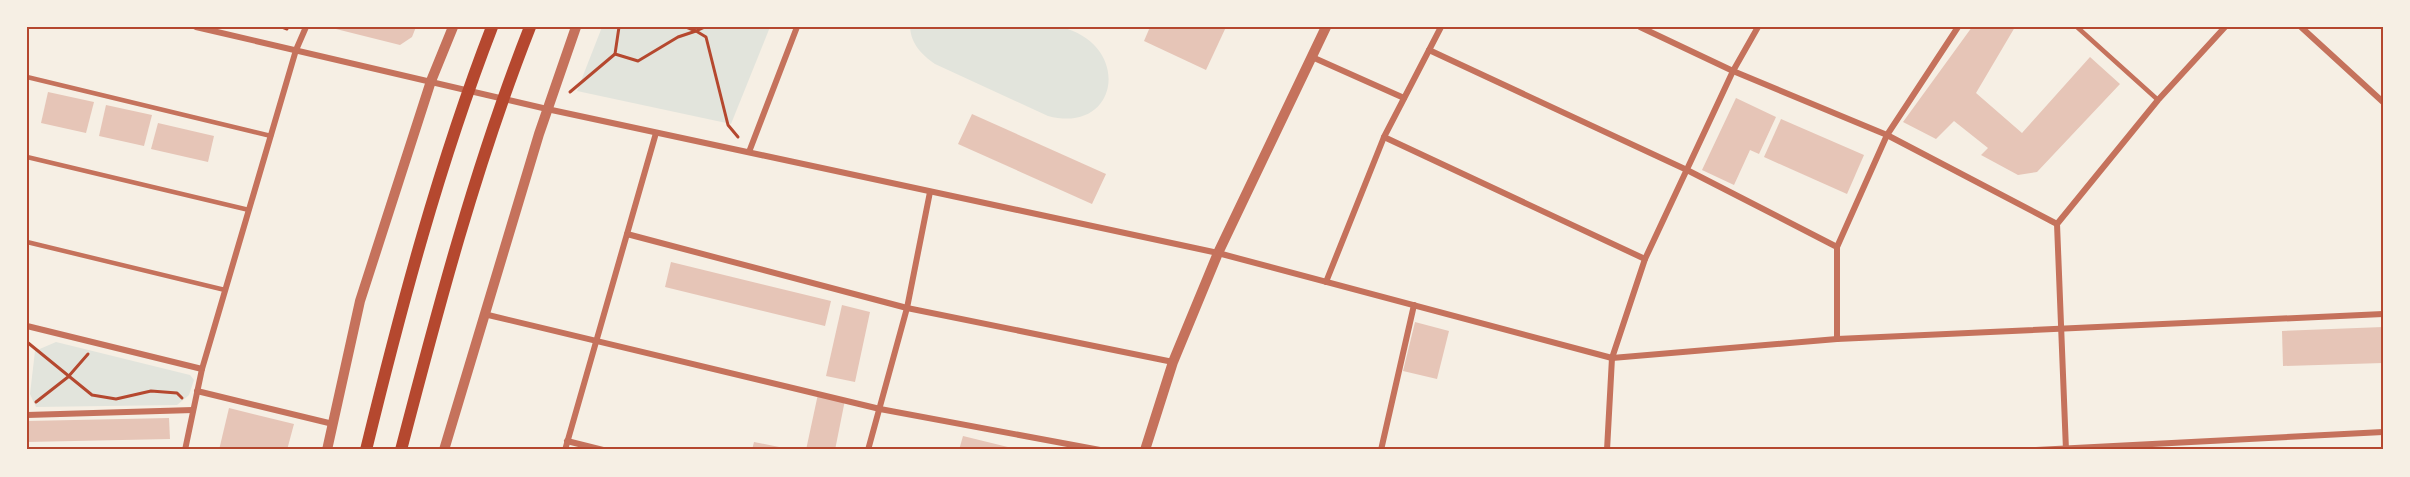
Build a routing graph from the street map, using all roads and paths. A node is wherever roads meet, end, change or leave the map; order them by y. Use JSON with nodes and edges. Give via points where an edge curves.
{"nodes":[{"id":1,"x":196,"y":27,"type":"edge"},
{"id":2,"x":282,"y":27,"type":"edge"},
{"id":3,"x":306,"y":27,"type":"edge"},
{"id":4,"x":453,"y":27,"type":"edge"},
{"id":5,"x":492,"y":27,"type":"edge"},
{"id":6,"x":530,"y":27,"type":"edge"},
{"id":7,"x":576,"y":27,"type":"edge"},
{"id":8,"x":619,"y":27,"type":"edge"},
{"id":9,"x":686,"y":27,"type":"edge"},
{"id":10,"x":705,"y":27,"type":"edge"},
{"id":11,"x":797,"y":27,"type":"edge"},
{"id":12,"x":1326,"y":27,"type":"edge"},
{"id":13,"x":1441,"y":27,"type":"edge"},
{"id":14,"x":1640,"y":27,"type":"edge"},
{"id":15,"x":1758,"y":27,"type":"edge"},
{"id":16,"x":1958,"y":27,"type":"edge"},
{"id":17,"x":2077,"y":27,"type":"edge"},
{"id":18,"x":2225,"y":27,"type":"edge"},
{"id":19,"x":2301,"y":27,"type":"edge"},
{"id":20,"x":287,"y":29,"type":"dead end"},
{"id":21,"x":696,"y":31,"type":"junction"},
{"id":22,"x":296,"y":50,"type":"junction"},
{"id":23,"x":1429,"y":50,"type":"junction"},
{"id":24,"x":615,"y":54,"type":"junction"},
{"id":25,"x":1312,"y":57,"type":"junction"},
{"id":26,"x":1733,"y":71,"type":"junction"},
{"id":27,"x":27,"y":77,"type":"edge"},
{"id":28,"x":431,"y":81,"type":"junction"},
{"id":29,"x":468,"y":90,"type":"junction"},
{"id":30,"x":570,"y":92,"type":"dead end"},
{"id":31,"x":502,"y":98,"type":"junction"},
{"id":32,"x":1404,"y":98,"type":"junction"},
{"id":33,"x":2158,"y":99,"type":"junction"},
{"id":34,"x":2383,"y":102,"type":"edge"},
{"id":35,"x":547,"y":109,"type":"junction"},
{"id":36,"x":728,"y":125,"type":"dead end"},
{"id":37,"x":656,"y":133,"type":"junction"},
{"id":38,"x":1887,"y":135,"type":"junction"},
{"id":39,"x":271,"y":136,"type":"junction"},
{"id":40,"x":1384,"y":137,"type":"junction"},
{"id":41,"x":749,"y":152,"type":"junction"},
{"id":42,"x":27,"y":157,"type":"edge"},
{"id":43,"x":1687,"y":170,"type":"junction"},
{"id":44,"x":930,"y":192,"type":"junction"},
{"id":45,"x":249,"y":210,"type":"junction"},
{"id":46,"x":2057,"y":224,"type":"junction"},
{"id":47,"x":627,"y":234,"type":"junction"},
{"id":48,"x":27,"y":243,"type":"edge"},
{"id":49,"x":1837,"y":247,"type":"junction"},
{"id":50,"x":1218,"y":253,"type":"junction"},
{"id":51,"x":1645,"y":259,"type":"junction"},
{"id":52,"x":1326,"y":282,"type":"junction"},
{"id":53,"x":225,"y":290,"type":"junction"},
{"id":54,"x":1414,"y":305,"type":"junction"},
{"id":55,"x":907,"y":308,"type":"junction"},
{"id":56,"x":484,"y":314,"type":"junction"},
{"id":57,"x":2383,"y":314,"type":"edge"},
{"id":58,"x":27,"y":326,"type":"edge"},
{"id":59,"x":2062,"y":328,"type":"junction"},
{"id":60,"x":596,"y":339,"type":"junction"},
{"id":61,"x":1837,"y":339,"type":"junction"},
{"id":62,"x":27,"y":342,"type":"edge"},
{"id":63,"x":88,"y":354,"type":"dead end"},
{"id":64,"x":1612,"y":358,"type":"junction"},
{"id":65,"x":1173,"y":362,"type":"junction"},
{"id":66,"x":202,"y":369,"type":"junction"},
{"id":67,"x":68,"y":377,"type":"junction"},
{"id":68,"x":185,"y":390,"type":"dead end"},
{"id":69,"x":197,"y":391,"type":"junction"},
{"id":70,"x":183,"y":399,"type":"junction"},
{"id":71,"x":32,"y":405,"type":"dead end"},
{"id":72,"x":880,"y":409,"type":"junction"},
{"id":73,"x":193,"y":410,"type":"junction"},
{"id":74,"x":27,"y":415,"type":"edge"},
{"id":75,"x":333,"y":424,"type":"junction"},
{"id":76,"x":2383,"y":432,"type":"edge"},
{"id":77,"x":567,"y":441,"type":"junction"},
{"id":78,"x":2066,"y":449,"type":"edge"},
{"id":79,"x":185,"y":450,"type":"edge"},
{"id":80,"x":327,"y":450,"type":"edge"},
{"id":81,"x":366,"y":450,"type":"edge"},
{"id":82,"x":401,"y":450,"type":"edge"},
{"id":83,"x":444,"y":450,"type":"edge"},
{"id":84,"x":565,"y":450,"type":"edge"},
{"id":85,"x":603,"y":450,"type":"edge"},
{"id":86,"x":868,"y":450,"type":"edge"},
{"id":87,"x":1100,"y":450,"type":"edge"},
{"id":88,"x":1145,"y":450,"type":"edge"},
{"id":89,"x":1381,"y":450,"type":"edge"},
{"id":90,"x":1607,"y":450,"type":"edge"},
{"id":91,"x":2036,"y":450,"type":"edge"}],
"edges":[{"from":1,"to":22,"type":"street"},
{"from":2,"to":20,"type":"path"},
{"from":3,"to":22,"type":"street"},
{"from":4,"to":28,"type":"street"},
{"from":5,"to":29,"type":"main road"},
{"from":6,"to":31,"type":"main road"},
{"from":7,"to":35,"type":"street"},
{"from":8,"to":24,"type":"path"},
{"from":9,"to":21,"type":"path"},
{"from":10,"to":21,"type":"path"},
{"from":11,"to":41,"type":"street"},
{"from":12,"to":25,"type":"street"},
{"from":13,"to":23,"type":"street"},
{"from":14,"to":26,"type":"street"},
{"from":15,"to":26,"type":"street"},
{"from":16,"to":38,"type":"street"},
{"from":17,"to":33,"type":"lane"},
{"from":18,"to":33,"type":"street"},
{"from":19,"to":34,"type":"street"},
{"from":21,"to":24,"type":"path","via":[[638,61]]},
{"from":21,"to":36,"type":"path","via":[[706,37]]},
{"from":22,"to":28,"type":"street"},
{"from":22,"to":39,"type":"street"},
{"from":23,"to":32,"type":"street"},
{"from":23,"to":43,"type":"street"},
{"from":24,"to":30,"type":"path"},
{"from":25,"to":32,"type":"street"},
{"from":25,"to":50,"type":"street"},
{"from":26,"to":38,"type":"street"},
{"from":26,"to":43,"type":"street"},
{"from":27,"to":39,"type":"lane"},
{"from":28,"to":29,"type":"street"},
{"from":28,"to":75,"type":"street","via":[[360,301]]},
{"from":29,"to":31,"type":"street"},
{"from":29,"to":81,"type":"main road","via":[[401,310]]},
{"from":31,"to":35,"type":"street"},
{"from":31,"to":82,"type":"main road","via":[[435,319]]},
{"from":32,"to":40,"type":"street"},
{"from":33,"to":46,"type":"street"},
{"from":35,"to":37,"type":"street"},
{"from":35,"to":56,"type":"street"},
{"from":37,"to":41,"type":"street"},
{"from":37,"to":47,"type":"street"},
{"from":38,"to":46,"type":"street"},
{"from":38,"to":49,"type":"street"},
{"from":39,"to":45,"type":"street"},
{"from":40,"to":51,"type":"street"},
{"from":40,"to":52,"type":"street"},
{"from":41,"to":44,"type":"street"},
{"from":42,"to":45,"type":"lane"},
{"from":43,"to":49,"type":"street"},
{"from":43,"to":51,"type":"street"},
{"from":44,"to":50,"type":"street"},
{"from":44,"to":55,"type":"street"},
{"from":45,"to":53,"type":"street"},
{"from":46,"to":59,"type":"street"},
{"from":47,"to":55,"type":"street"},
{"from":47,"to":60,"type":"street"},
{"from":48,"to":53,"type":"lane"},
{"from":49,"to":61,"type":"street"},
{"from":50,"to":52,"type":"street"},
{"from":50,"to":65,"type":"street"},
{"from":51,"to":64,"type":"street"},
{"from":52,"to":54,"type":"street"},
{"from":53,"to":66,"type":"street"},
{"from":54,"to":64,"type":"street"},
{"from":54,"to":89,"type":"street"},
{"from":55,"to":65,"type":"street"},
{"from":55,"to":72,"type":"street"},
{"from":56,"to":60,"type":"street"},
{"from":56,"to":83,"type":"street"},
{"from":57,"to":59,"type":"street"},
{"from":58,"to":66,"type":"street"},
{"from":59,"to":61,"type":"street"},
{"from":59,"to":78,"type":"street"},
{"from":60,"to":72,"type":"street"},
{"from":60,"to":77,"type":"street"},
{"from":61,"to":64,"type":"street"},
{"from":62,"to":67,"type":"path"},
{"from":63,"to":67,"type":"path"},
{"from":64,"to":90,"type":"street"},
{"from":65,"to":88,"type":"street"},
{"from":66,"to":69,"type":"street"},
{"from":67,"to":70,"type":"path","via":[[92,395],[116,399],[151,391],[177,393]]},
{"from":67,"to":71,"type":"path"},
{"from":68,"to":70,"type":"path"},
{"from":69,"to":73,"type":"street"},
{"from":69,"to":75,"type":"street"},
{"from":70,"to":73,"type":"path"},
{"from":72,"to":86,"type":"street"},
{"from":72,"to":87,"type":"street"},
{"from":73,"to":74,"type":"street"},
{"from":73,"to":79,"type":"street"},
{"from":75,"to":80,"type":"street"},
{"from":76,"to":78,"type":"street"},
{"from":77,"to":84,"type":"street"},
{"from":77,"to":85,"type":"street"},
{"from":78,"to":91,"type":"street"}]}
